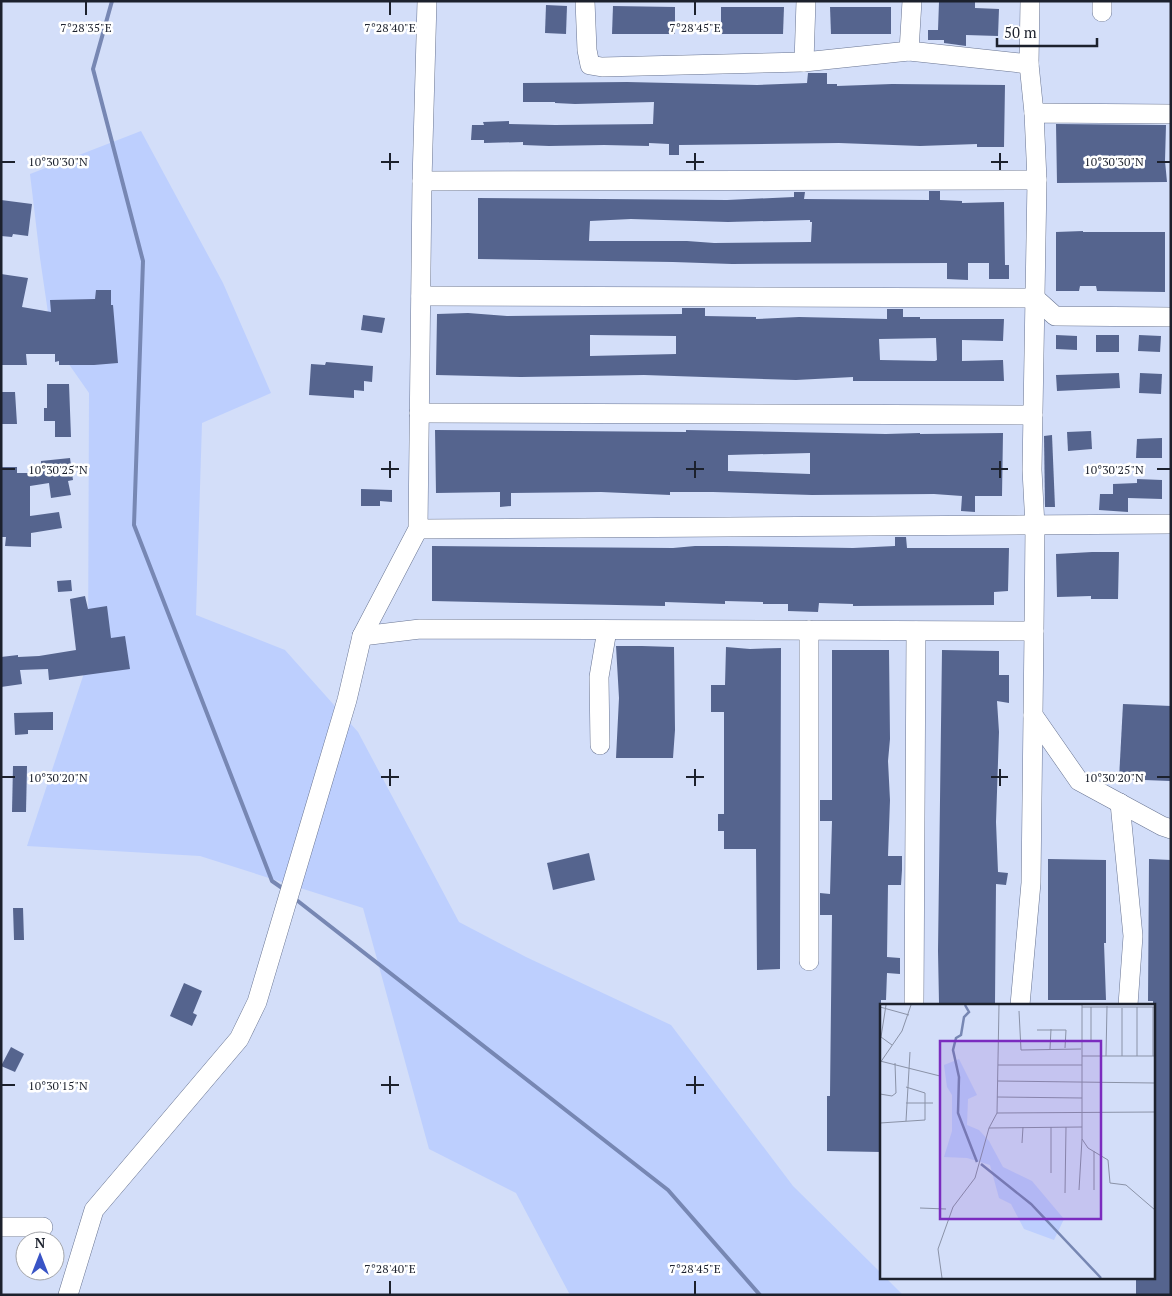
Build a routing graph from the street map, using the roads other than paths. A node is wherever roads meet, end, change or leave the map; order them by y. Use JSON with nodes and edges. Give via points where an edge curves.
{"nodes":[{"id":1,"x":427,"y":1,"type":"edge"},
{"id":2,"x":585,"y":1,"type":"edge"},
{"id":3,"x":806,"y":1,"type":"edge"},
{"id":4,"x":912,"y":1,"type":"edge"},
{"id":5,"x":1030,"y":1,"type":"edge"},
{"id":6,"x":909,"y":51,"type":"junction"},
{"id":7,"x":804,"y":62,"type":"junction"},
{"id":8,"x":1029,"y":64,"type":"junction"},
{"id":9,"x":1034,"y":113,"type":"junction"},
{"id":10,"x":1171,"y":114,"type":"edge"},
{"id":11,"x":422,"y":180,"type":"junction"},
{"id":12,"x":1037,"y":180,"type":"junction"},
{"id":13,"x":420,"y":296,"type":"junction"},
{"id":14,"x":1035,"y":298,"type":"junction"},
{"id":15,"x":1171,"y":317,"type":"edge"},
{"id":16,"x":419,"y":413,"type":"junction"},
{"id":17,"x":1033,"y":415,"type":"junction"},
{"id":18,"x":1171,"y":524,"type":"edge"},
{"id":19,"x":1035,"y":526,"type":"junction"},
{"id":20,"x":418,"y":529,"type":"junction"},
{"id":21,"x":607,"y":630,"type":"junction"},
{"id":22,"x":809,"y":630,"type":"junction"},
{"id":23,"x":916,"y":631,"type":"junction"},
{"id":24,"x":1034,"y":631,"type":"junction"},
{"id":25,"x":362,"y":636,"type":"junction"},
{"id":26,"x":1033,"y":715,"type":"junction"},
{"id":27,"x":600,"y":745,"type":"dead end"},
{"id":28,"x":1120,"y":803,"type":"junction"},
{"id":29,"x":1171,"y":829,"type":"edge"},
{"id":30,"x":809,"y":961,"type":"dead end"},
{"id":31,"x":914,"y":1004,"type":"edge"},
{"id":32,"x":1020,"y":1004,"type":"edge"},
{"id":33,"x":1128,"y":1004,"type":"edge"},
{"id":34,"x":1,"y":1227,"type":"edge"},
{"id":35,"x":43,"y":1227,"type":"dead end"},
{"id":36,"x":68,"y":1295,"type":"edge"}],
"edges":[{"from":1,"to":11,"type":"street"},
{"from":2,"to":7,"type":"street","via":[[590,65]]},
{"from":3,"to":7,"type":"street"},
{"from":4,"to":6,"type":"street"},
{"from":5,"to":8,"type":"street"},
{"from":6,"to":7,"type":"street"},
{"from":6,"to":8,"type":"street"},
{"from":8,"to":9,"type":"street"},
{"from":9,"to":10,"type":"street"},
{"from":9,"to":12,"type":"street"},
{"from":11,"to":12,"type":"street"},
{"from":11,"to":13,"type":"street"},
{"from":12,"to":14,"type":"street"},
{"from":13,"to":14,"type":"street"},
{"from":13,"to":16,"type":"street"},
{"from":14,"to":15,"type":"street","via":[[1055,316]]},
{"from":14,"to":17,"type":"street"},
{"from":16,"to":17,"type":"street"},
{"from":16,"to":20,"type":"street"},
{"from":17,"to":19,"type":"street"},
{"from":18,"to":19,"type":"street"},
{"from":19,"to":20,"type":"street"},
{"from":19,"to":24,"type":"street"},
{"from":20,"to":25,"type":"street"},
{"from":21,"to":22,"type":"street"},
{"from":21,"to":25,"type":"street","via":[[420,629]]},
{"from":21,"to":27,"type":"street","via":[[599,677]]},
{"from":22,"to":23,"type":"street"},
{"from":22,"to":30,"type":"street"},
{"from":23,"to":24,"type":"street"},
{"from":23,"to":31,"type":"street"},
{"from":24,"to":26,"type":"street"},
{"from":25,"to":36,"type":"street","via":[[348,700],[257,1002],[239,1039],[94,1210]]},
{"from":26,"to":28,"type":"street","via":[[1080,781]]},
{"from":26,"to":32,"type":"street","via":[[1030,883]]},
{"from":28,"to":29,"type":"street"},
{"from":28,"to":33,"type":"street","via":[[1133,936]]},
{"from":34,"to":35,"type":"street"}]}
